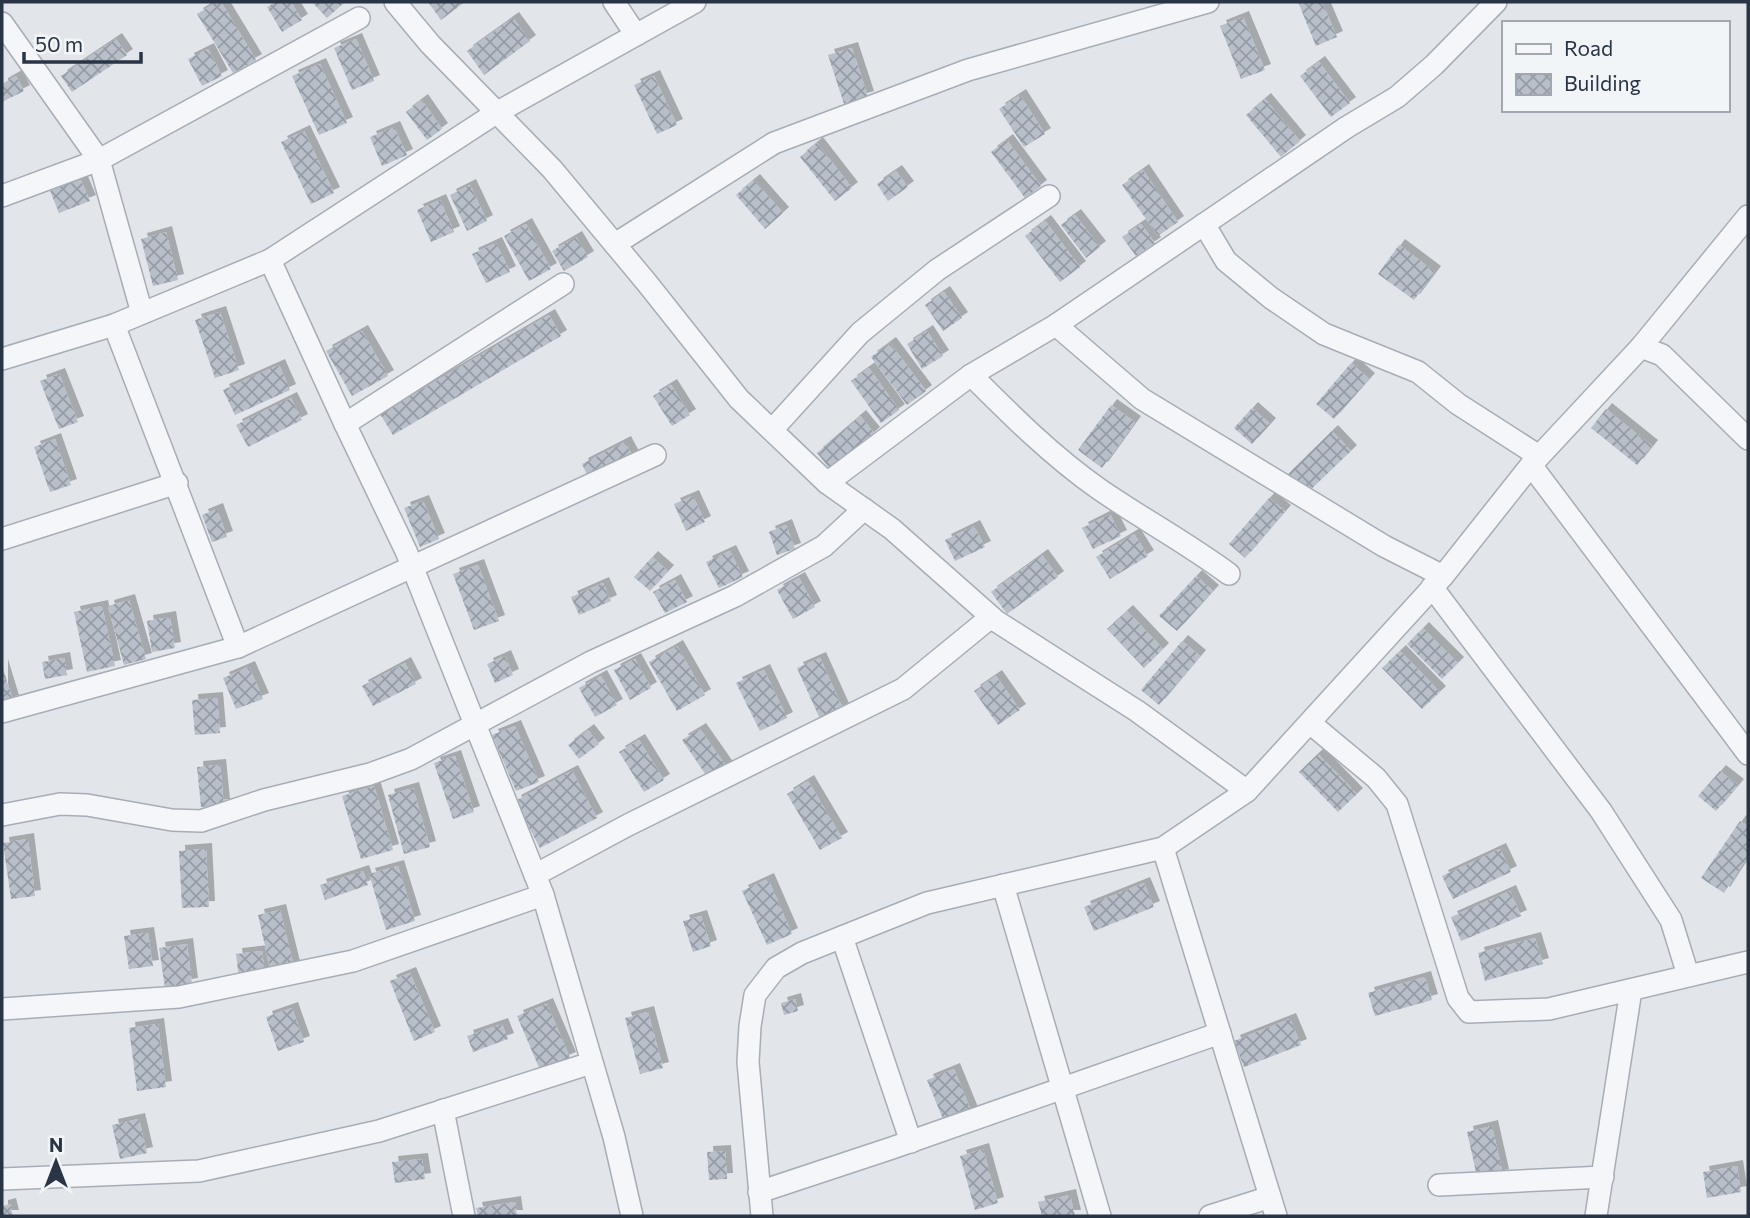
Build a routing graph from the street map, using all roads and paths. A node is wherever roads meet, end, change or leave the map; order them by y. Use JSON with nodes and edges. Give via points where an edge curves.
{"nodes":[{"id":1,"x":395,"y":2,"type":"edge"},
{"id":2,"x":614,"y":2,"type":"edge"},
{"id":3,"x":695,"y":2,"type":"edge"},
{"id":4,"x":1208,"y":2,"type":"edge"},
{"id":5,"x":1496,"y":2,"type":"edge"},
{"id":6,"x":359,"y":18,"type":"dead end"},
{"id":7,"x":2,"y":23,"type":"edge"},
{"id":8,"x":636,"y":35,"type":"junction"},
{"id":9,"x":496,"y":114,"type":"junction"},
{"id":10,"x":99,"y":160,"type":"junction"},
{"id":11,"x":2,"y":196,"type":"edge"},
{"id":12,"x":1049,"y":196,"type":"dead end"},
{"id":13,"x":1747,"y":220,"type":"edge"},
{"id":14,"x":1203,"y":224,"type":"junction"},
{"id":15,"x":615,"y":244,"type":"junction"},
{"id":16,"x":270,"y":260,"type":"junction"},
{"id":17,"x":563,"y":284,"type":"dead end"},
{"id":18,"x":142,"y":313,"type":"junction"},
{"id":19,"x":114,"y":325,"type":"junction"},
{"id":20,"x":1056,"y":325,"type":"junction"},
{"id":21,"x":1641,"y":348,"type":"junction"},
{"id":22,"x":2,"y":359,"type":"edge"},
{"id":23,"x":971,"y":375,"type":"junction"},
{"id":24,"x":345,"y":424,"type":"junction"},
{"id":25,"x":772,"y":430,"type":"junction"},
{"id":26,"x":1748,"y":439,"type":"edge"},
{"id":27,"x":655,"y":455,"type":"dead end"},
{"id":28,"x":1535,"y":460,"type":"junction"},
{"id":29,"x":177,"y":483,"type":"junction"},
{"id":30,"x":827,"y":483,"type":"junction"},
{"id":31,"x":864,"y":509,"type":"junction"},
{"id":32,"x":2,"y":539,"type":"edge"},
{"id":33,"x":413,"y":568,"type":"junction"},
{"id":34,"x":1228,"y":575,"type":"dead end"},
{"id":35,"x":1437,"y":582,"type":"junction"},
{"id":36,"x":990,"y":617,"type":"junction"},
{"id":37,"x":238,"y":647,"type":"junction"},
{"id":38,"x":2,"y":712,"type":"edge"},
{"id":39,"x":474,"y":723,"type":"junction"},
{"id":40,"x":1311,"y":723,"type":"junction"},
{"id":41,"x":1748,"y":754,"type":"edge"},
{"id":42,"x":1247,"y":792,"type":"junction"},
{"id":43,"x":2,"y":815,"type":"edge"},
{"id":44,"x":1163,"y":848,"type":"junction"},
{"id":45,"x":535,"y":875,"type":"junction"},
{"id":46,"x":1003,"y":885,"type":"junction"},
{"id":47,"x":543,"y":895,"type":"junction"},
{"id":48,"x":842,"y":937,"type":"junction"},
{"id":49,"x":1748,"y":962,"type":"edge"},
{"id":50,"x":1688,"y":975,"type":"junction"},
{"id":51,"x":1631,"y":990,"type":"junction"},
{"id":52,"x":2,"y":1009,"type":"edge"},
{"id":53,"x":1220,"y":1033,"type":"junction"},
{"id":54,"x":591,"y":1063,"type":"junction"},
{"id":55,"x":1062,"y":1089,"type":"junction"},
{"id":56,"x":443,"y":1110,"type":"junction"},
{"id":57,"x":911,"y":1142,"type":"junction"},
{"id":58,"x":1603,"y":1177,"type":"junction"},
{"id":59,"x":2,"y":1180,"type":"edge"},
{"id":60,"x":1439,"y":1185,"type":"dead end"},
{"id":61,"x":759,"y":1192,"type":"junction"},
{"id":62,"x":1273,"y":1206,"type":"edge"},
{"id":63,"x":464,"y":1216,"type":"edge"},
{"id":64,"x":632,"y":1216,"type":"edge"},
{"id":65,"x":762,"y":1216,"type":"edge"},
{"id":66,"x":1100,"y":1216,"type":"edge"},
{"id":67,"x":1210,"y":1216,"type":"edge"},
{"id":68,"x":1596,"y":1216,"type":"edge"}],
"edges":[{"from":1,"to":9,"type":"street"},
{"from":2,"to":8,"type":"street"},
{"from":3,"to":8,"type":"street"},
{"from":4,"to":15,"type":"street","via":[[968,70],[774,143]]},
{"from":5,"to":14,"type":"street","via":[[1397,97]]},
{"from":6,"to":10,"type":"street"},
{"from":7,"to":10,"type":"street"},
{"from":8,"to":9,"type":"street"},
{"from":9,"to":15,"type":"street","via":[[552,169]]},
{"from":9,"to":16,"type":"street"},
{"from":10,"to":11,"type":"street"},
{"from":10,"to":18,"type":"street"},
{"from":12,"to":25,"type":"street","via":[[937,270],[860,333]]},
{"from":13,"to":21,"type":"street"},
{"from":14,"to":20,"type":"street"},
{"from":14,"to":28,"type":"street","via":[[1226,261],[1271,298],[1324,334],[1418,372]]},
{"from":15,"to":25,"type":"street","via":[[739,399]]},
{"from":16,"to":18,"type":"street"},
{"from":16,"to":24,"type":"street"},
{"from":17,"to":24,"type":"street"},
{"from":18,"to":19,"type":"street"},
{"from":19,"to":22,"type":"street"},
{"from":19,"to":29,"type":"street"},
{"from":20,"to":23,"type":"street"},
{"from":20,"to":35,"type":"street","via":[[1142,399]]},
{"from":21,"to":26,"type":"street","via":[[1662,355]]},
{"from":21,"to":28,"type":"street"},
{"from":23,"to":30,"type":"street"},
{"from":23,"to":34,"type":"street","via":[[1021,425],[1097,488]]},
{"from":24,"to":33,"type":"street"},
{"from":25,"to":30,"type":"street"},
{"from":27,"to":33,"type":"street"},
{"from":28,"to":35,"type":"street"},
{"from":28,"to":41,"type":"street"},
{"from":29,"to":32,"type":"street"},
{"from":29,"to":37,"type":"street"},
{"from":30,"to":31,"type":"street"},
{"from":31,"to":36,"type":"street"},
{"from":31,"to":39,"type":"street","via":[[824,546],[735,596],[591,662]]},
{"from":33,"to":37,"type":"street"},
{"from":33,"to":39,"type":"street"},
{"from":35,"to":40,"type":"street"},
{"from":35,"to":50,"type":"street","via":[[1601,811],[1671,920]]},
{"from":36,"to":42,"type":"street","via":[[1137,711]]},
{"from":36,"to":45,"type":"street","via":[[903,689]]},
{"from":37,"to":38,"type":"street"},
{"from":39,"to":43,"type":"street","via":[[411,759],[370,774],[201,821],[60,804]]},
{"from":39,"to":45,"type":"street"},
{"from":40,"to":42,"type":"street"},
{"from":40,"to":51,"type":"street","via":[[1376,778],[1397,804],[1458,998],[1469,1012],[1549,1009]]},
{"from":42,"to":44,"type":"street"},
{"from":44,"to":46,"type":"street"},
{"from":44,"to":53,"type":"street"},
{"from":45,"to":47,"type":"street"},
{"from":46,"to":48,"type":"street","via":[[927,903]]},
{"from":46,"to":55,"type":"street"},
{"from":47,"to":52,"type":"street","via":[[353,961],[179,997]]},
{"from":47,"to":54,"type":"street"},
{"from":48,"to":57,"type":"street"},
{"from":48,"to":61,"type":"street","via":[[776,968],[755,995],[748,1062]]},
{"from":49,"to":50,"type":"street"},
{"from":50,"to":51,"type":"street"},
{"from":51,"to":58,"type":"street"},
{"from":53,"to":55,"type":"street"},
{"from":53,"to":62,"type":"street"},
{"from":54,"to":56,"type":"street"},
{"from":54,"to":64,"type":"street"},
{"from":55,"to":57,"type":"street"},
{"from":55,"to":66,"type":"street"},
{"from":56,"to":59,"type":"street","via":[[379,1131],[199,1171]]},
{"from":56,"to":63,"type":"street"},
{"from":57,"to":61,"type":"street"},
{"from":58,"to":60,"type":"street"},
{"from":58,"to":68,"type":"street"},
{"from":61,"to":65,"type":"street"},
{"from":62,"to":67,"type":"street"}]}
